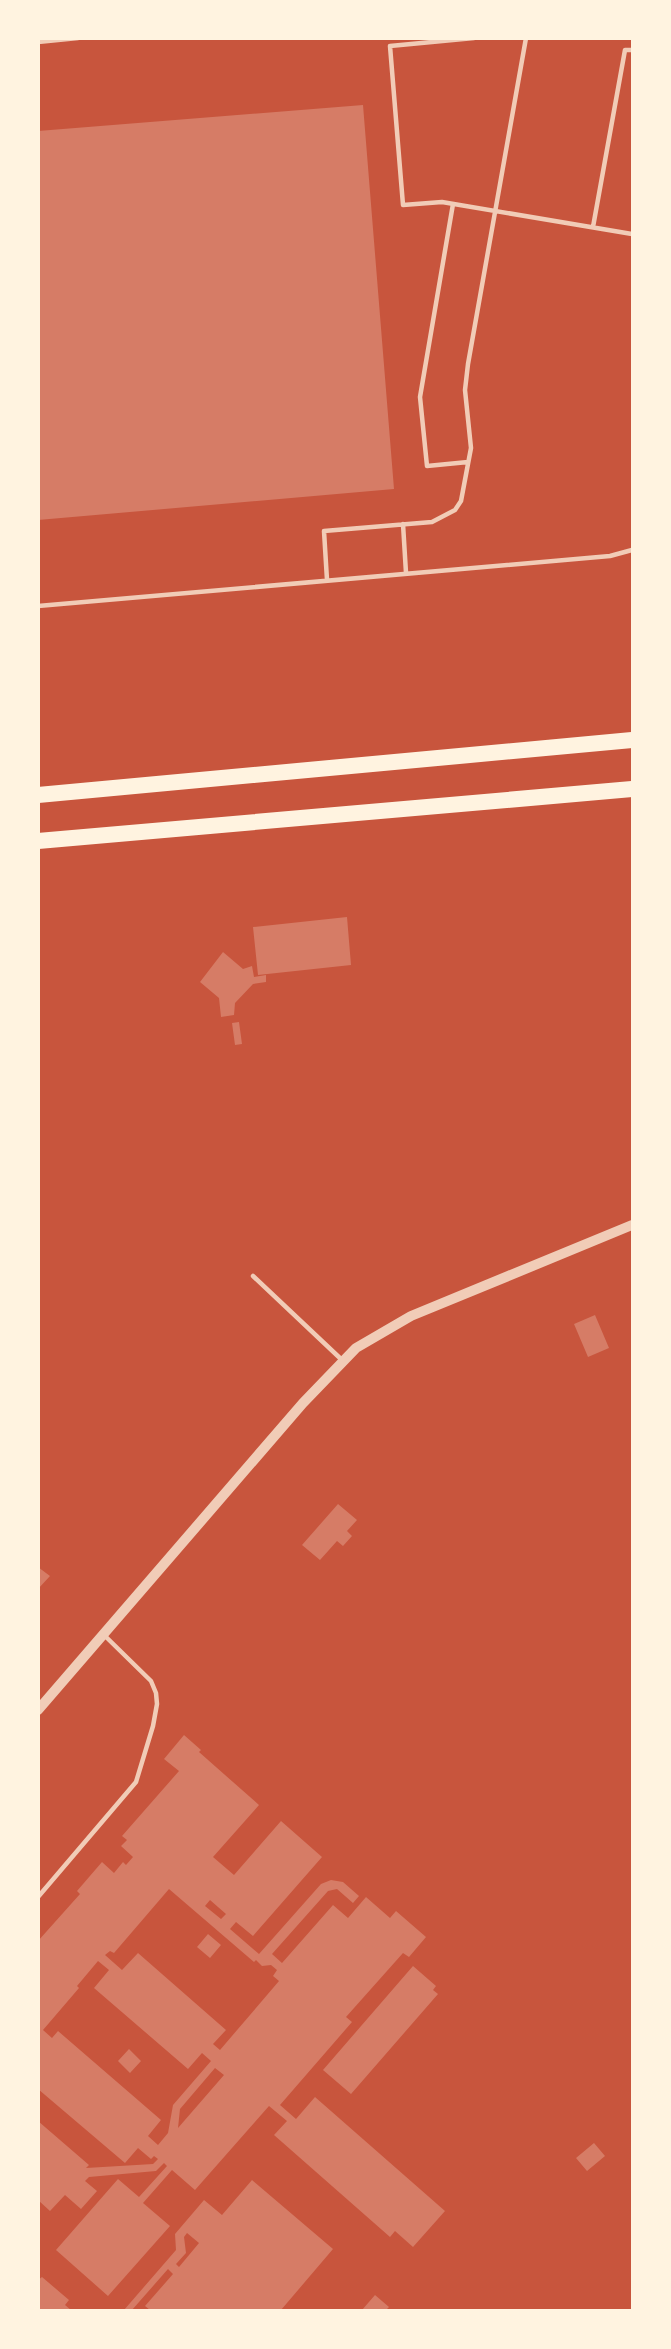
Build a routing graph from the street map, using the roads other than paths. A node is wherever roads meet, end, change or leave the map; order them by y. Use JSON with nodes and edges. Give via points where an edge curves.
{"nodes":[{"id":1,"x":78,"y":38,"type":"edge"},
{"id":2,"x":474,"y":38,"type":"edge"},
{"id":3,"x":526,"y":38,"type":"edge"},
{"id":4,"x":38,"y":42,"type":"edge"},
{"id":5,"x":632,"y":50,"type":"edge"},
{"id":6,"x":453,"y":204,"type":"junction"},
{"id":7,"x":497,"y":211,"type":"junction"},
{"id":8,"x":593,"y":227,"type":"junction"},
{"id":9,"x":632,"y":234,"type":"edge"},
{"id":10,"x":469,"y":462,"type":"junction"},
{"id":11,"x":403,"y":524,"type":"junction"},
{"id":12,"x":632,"y":550,"type":"edge"},
{"id":13,"x":406,"y":573,"type":"junction"},
{"id":14,"x":327,"y":580,"type":"junction"},
{"id":15,"x":38,"y":606,"type":"edge"},
{"id":16,"x":632,"y":740,"type":"edge"},
{"id":17,"x":632,"y":789,"type":"edge"},
{"id":18,"x":38,"y":795,"type":"edge"},
{"id":19,"x":38,"y":841,"type":"edge"},
{"id":20,"x":632,"y":1225,"type":"edge"},
{"id":21,"x":253,"y":1276,"type":"dead end"},
{"id":22,"x":343,"y":1361,"type":"junction"},
{"id":23,"x":104,"y":1634,"type":"junction"},
{"id":24,"x":38,"y":1710,"type":"edge"},
{"id":25,"x":38,"y":1896,"type":"edge"}],
"edges":[{"from":1,"to":4,"type":"lane"},
{"from":2,"to":6,"type":"lane","via":[[390,46],[402,205]]},
{"from":3,"to":7,"type":"lane"},
{"from":5,"to":8,"type":"lane","via":[[625,50]]},
{"from":6,"to":7,"type":"lane"},
{"from":6,"to":10,"type":"lane","via":[[420,397],[426,466]]},
{"from":7,"to":8,"type":"lane"},
{"from":7,"to":10,"type":"lane","via":[[465,390]]},
{"from":8,"to":9,"type":"lane"},
{"from":10,"to":11,"type":"lane","via":[[455,510],[432,522]]},
{"from":11,"to":13,"type":"lane"},
{"from":11,"to":14,"type":"lane","via":[[324,531]]},
{"from":12,"to":13,"type":"lane","via":[[610,556]]},
{"from":13,"to":14,"type":"lane"},
{"from":14,"to":15,"type":"lane"},
{"from":16,"to":18,"type":"highway"},
{"from":17,"to":19,"type":"highway"},
{"from":20,"to":22,"type":"street","via":[[411,1315]]},
{"from":21,"to":22,"type":"lane"},
{"from":22,"to":23,"type":"street"},
{"from":23,"to":24,"type":"street"},
{"from":23,"to":25,"type":"lane","via":[[151,1681],[157,1704],[153,1727],[136,1782]]}]}
